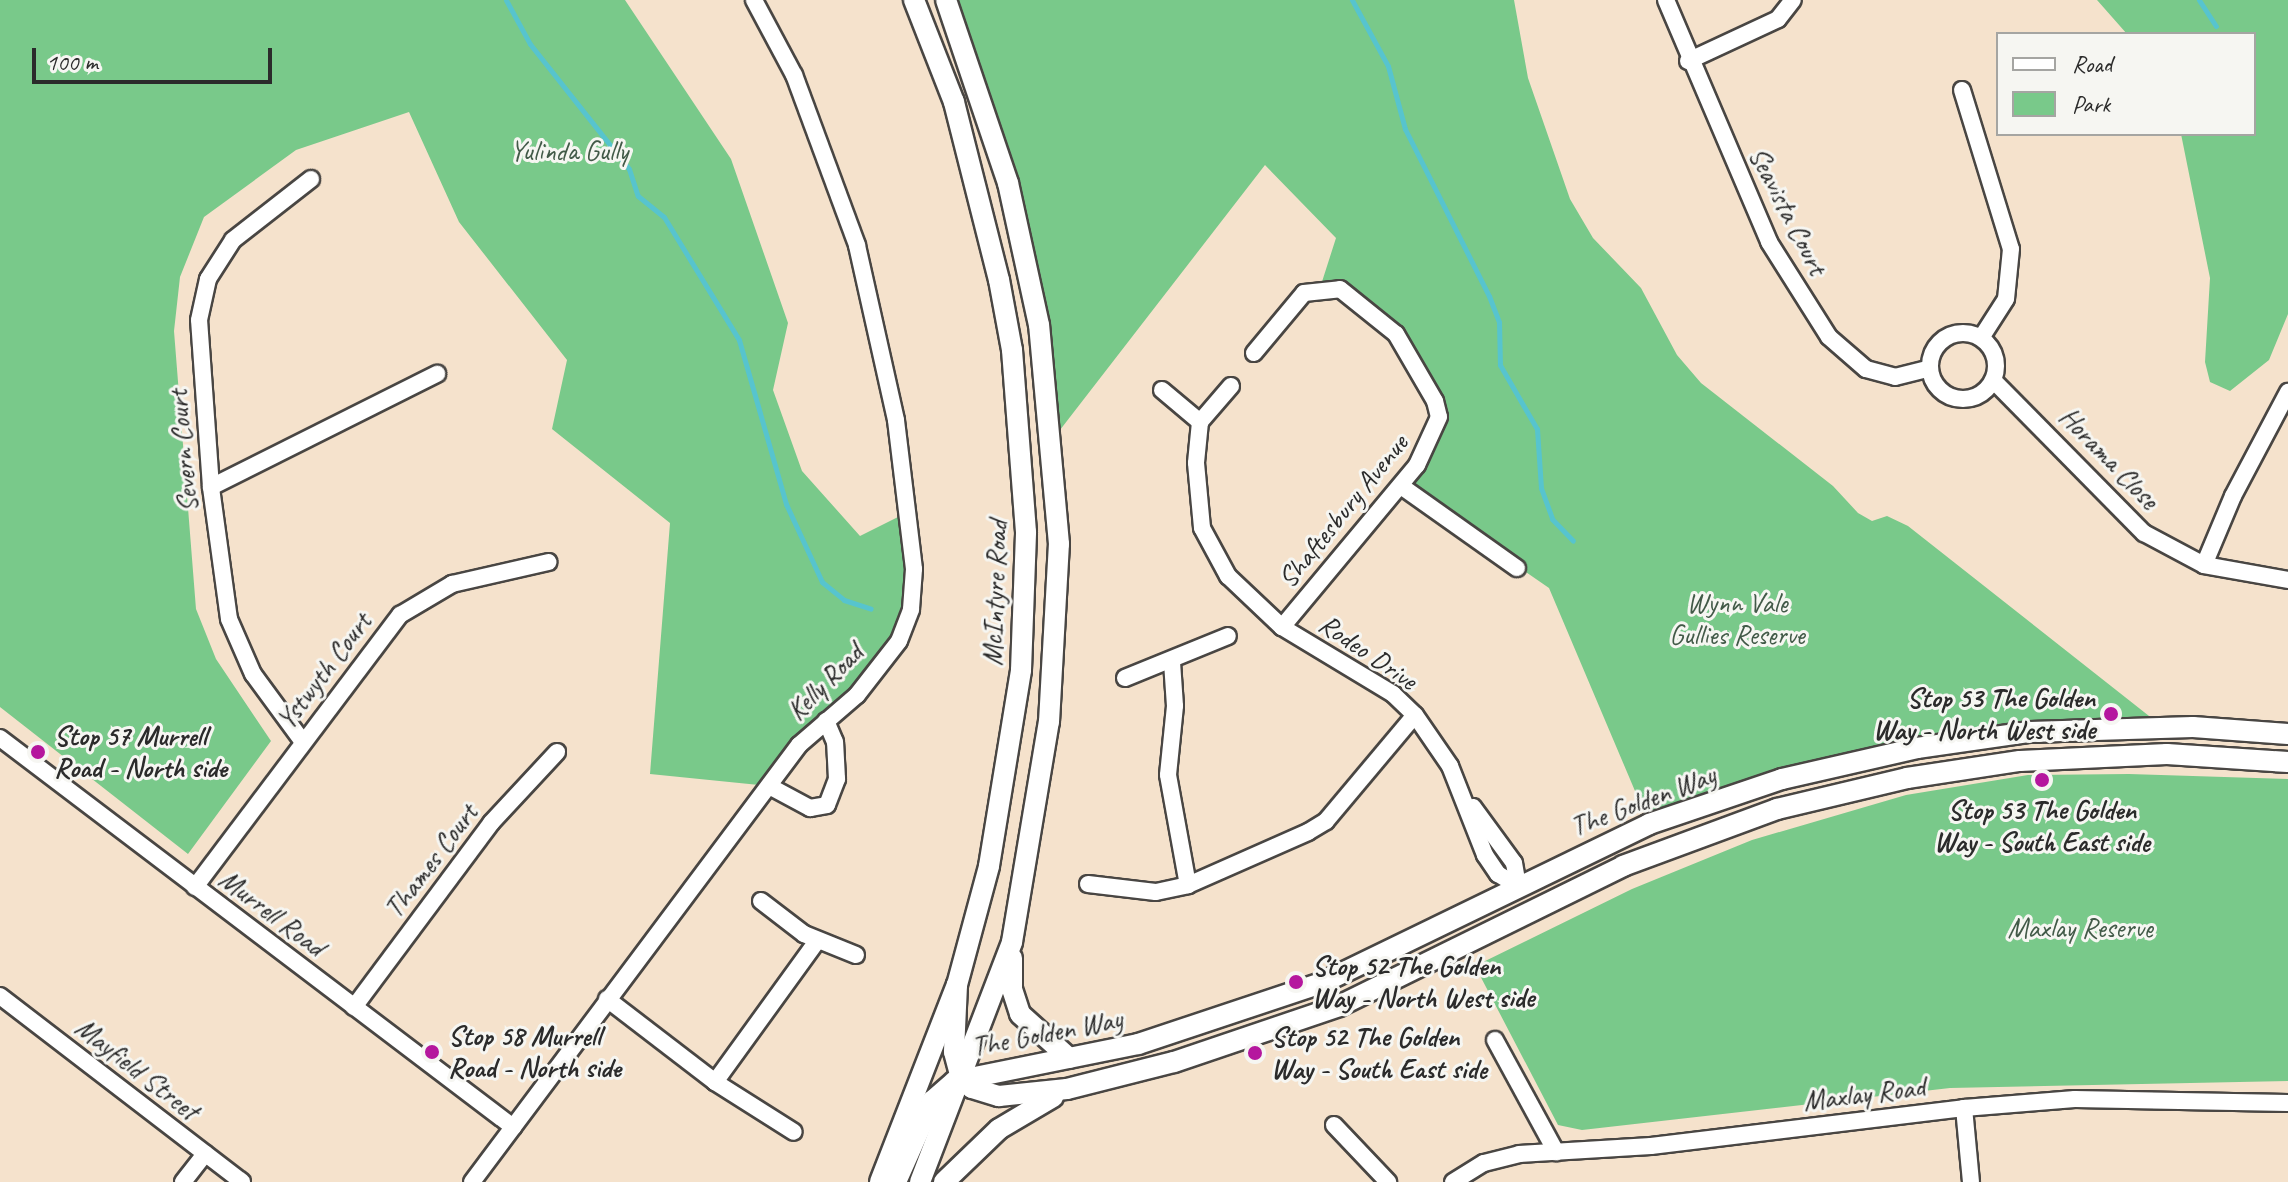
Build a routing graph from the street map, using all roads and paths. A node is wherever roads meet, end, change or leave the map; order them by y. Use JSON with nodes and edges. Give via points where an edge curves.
{"nodes":[{"id":1,"x":754,"y":0,"type":"edge"},
{"id":2,"x":914,"y":0,"type":"edge"},
{"id":3,"x":946,"y":0,"type":"edge"},
{"id":4,"x":1666,"y":0,"type":"edge"},
{"id":5,"x":1793,"y":0,"type":"edge"},
{"id":6,"x":1688,"y":61,"type":"junction"},
{"id":7,"x":1962,"y":90,"type":"dead end"},
{"id":8,"x":311,"y":179,"type":"dead end"},
{"id":9,"x":1981,"y":338,"type":"junction"},
{"id":10,"x":1254,"y":353,"type":"dead end"},
{"id":11,"x":1928,"y":369,"type":"junction"},
{"id":12,"x":437,"y":374,"type":"dead end"},
{"id":13,"x":1993,"y":380,"type":"junction"},
{"id":14,"x":1231,"y":386,"type":"dead end"},
{"id":15,"x":1162,"y":390,"type":"dead end"},
{"id":16,"x":2288,"y":392,"type":"edge"},
{"id":17,"x":1200,"y":422,"type":"junction"},
{"id":18,"x":1401,"y":486,"type":"junction"},
{"id":19,"x":211,"y":487,"type":"junction"},
{"id":20,"x":549,"y":562,"type":"dead end"},
{"id":21,"x":2204,"y":565,"type":"junction"},
{"id":22,"x":1517,"y":568,"type":"dead end"},
{"id":23,"x":2288,"y":580,"type":"edge"},
{"id":24,"x":1282,"y":627,"type":"junction"},
{"id":25,"x":1228,"y":636,"type":"dead end"},
{"id":26,"x":1172,"y":662,"type":"junction"},
{"id":27,"x":1125,"y":678,"type":"dead end"},
{"id":28,"x":1415,"y":715,"type":"junction"},
{"id":29,"x":826,"y":721,"type":"junction"},
{"id":30,"x":2288,"y":734,"type":"edge"},
{"id":31,"x":0,"y":738,"type":"edge"},
{"id":32,"x":303,"y":742,"type":"junction"},
{"id":33,"x":557,"y":752,"type":"dead end"},
{"id":34,"x":2288,"y":762,"type":"edge"},
{"id":35,"x":769,"y":786,"type":"junction"},
{"id":36,"x":1088,"y":884,"type":"dead end"},
{"id":37,"x":1188,"y":885,"type":"junction"},
{"id":38,"x":1518,"y":886,"type":"junction"},
{"id":39,"x":195,"y":887,"type":"junction"},
{"id":40,"x":1568,"y":893,"type":"junction"},
{"id":41,"x":761,"y":901,"type":"dead end"},
{"id":42,"x":1493,"y":932,"type":"junction"},
{"id":43,"x":817,"y":941,"type":"junction"},
{"id":44,"x":1012,"y":942,"type":"junction"},
{"id":45,"x":856,"y":955,"type":"dead end"},
{"id":46,"x":957,"y":985,"type":"junction"},
{"id":47,"x":0,"y":996,"type":"edge"},
{"id":48,"x":607,"y":999,"type":"junction"},
{"id":49,"x":354,"y":1007,"type":"junction"},
{"id":50,"x":1495,"y":1040,"type":"dead end"},
{"id":51,"x":1069,"y":1058,"type":"junction"},
{"id":52,"x":961,"y":1078,"type":"junction"},
{"id":53,"x":715,"y":1082,"type":"junction"},
{"id":54,"x":1067,"y":1089,"type":"junction"},
{"id":55,"x":2288,"y":1103,"type":"edge"},
{"id":56,"x":1964,"y":1108,"type":"junction"},
{"id":57,"x":1334,"y":1125,"type":"dead end"},
{"id":58,"x":513,"y":1127,"type":"junction"},
{"id":59,"x":794,"y":1132,"type":"dead end"},
{"id":60,"x":1556,"y":1152,"type":"junction"},
{"id":61,"x":205,"y":1154,"type":"junction"},
{"id":62,"x":183,"y":1182,"type":"edge"},
{"id":63,"x":242,"y":1182,"type":"edge"},
{"id":64,"x":472,"y":1182,"type":"edge"},
{"id":65,"x":880,"y":1182,"type":"edge"},
{"id":66,"x":896,"y":1182,"type":"edge"},
{"id":67,"x":920,"y":1182,"type":"edge"},
{"id":68,"x":944,"y":1182,"type":"edge"},
{"id":69,"x":1388,"y":1182,"type":"edge"},
{"id":70,"x":1453,"y":1182,"type":"edge"},
{"id":71,"x":1971,"y":1182,"type":"edge"}],
"edges":[{"from":1,"to":29,"type":"street","name":"Kelly Road","via":[[794,75],[857,245],[896,420],[913,554],[913,601],[899,641],[857,695]]},
{"from":2,"to":46,"type":"main road","name":"McIntyre Road","via":[[954,102],[999,280],[1024,473],[1023,622],[1014,729],[989,866]]},
{"from":3,"to":44,"type":"main road","via":[[1011,198],[1039,325],[1056,472],[1059,544],[1049,722]]},
{"from":4,"to":6,"type":"street","name":"Seavista Court"},
{"from":5,"to":6,"type":"street","via":[[1778,19]]},
{"from":6,"to":11,"type":"street","name":"Seavista Court","via":[[1769,242],[1829,337],[1866,369],[1895,377]]},
{"from":7,"to":9,"type":"street","via":[[2011,249],[2006,299]]},
{"from":8,"to":19,"type":"street","name":"Severn Court","via":[[246,227],[208,279],[199,334]]},
{"from":9,"to":11,"type":"street","via":[[1960,332],[1936,344]]},
{"from":9,"to":13,"type":"street","via":[[1996,364]]},
{"from":10,"to":18,"type":"street","name":"Shaftesbury Avenue","via":[[1304,293],[1340,289],[1367,306],[1396,334],[1439,417],[1428,450]]},
{"from":11,"to":13,"type":"street","via":[[1940,392],[1965,400]]},
{"from":12,"to":19,"type":"street"},
{"from":13,"to":21,"type":"street","name":"Horama Close","via":[[2120,513],[2144,533]]},
{"from":14,"to":17,"type":"street"},
{"from":15,"to":17,"type":"street"},
{"from":16,"to":21,"type":"street","via":[[2233,496]]},
{"from":17,"to":24,"type":"street","name":"Rodeo Drive","via":[[1196,463],[1202,528],[1228,576]]},
{"from":18,"to":22,"type":"street"},
{"from":18,"to":24,"type":"street","name":"Shaftesbury Avenue"},
{"from":19,"to":32,"type":"street","name":"Severn Court","via":[[229,619],[249,667]]},
{"from":20,"to":32,"type":"street","name":"Ystwyth Court","via":[[452,584],[407,610],[382,634]]},
{"from":21,"to":23,"type":"street","name":"Horama Close"},
{"from":24,"to":28,"type":"street","name":"Rodeo Drive","via":[[1393,694]]},
{"from":25,"to":26,"type":"street"},
{"from":26,"to":27,"type":"street"},
{"from":26,"to":37,"type":"street","via":[[1175,706],[1168,775]]},
{"from":28,"to":37,"type":"street","via":[[1326,821]]},
{"from":28,"to":38,"type":"street","name":"Rodeo Drive","via":[[1434,738],[1469,803],[1514,863]]},
{"from":29,"to":35,"type":"street","name":"Kelly Road","via":[[808,734]]},
{"from":29,"to":35,"type":"street","via":[[835,742],[837,779],[827,805],[810,808]]},
{"from":30,"to":38,"type":"main road","name":"The Golden Way","via":[[2193,727],[2066,730],[1877,755],[1782,779],[1649,824]]},
{"from":31,"to":39,"type":"street","name":"Murrell Road"},
{"from":32,"to":39,"type":"street","name":"Ystwyth Court"},
{"from":33,"to":49,"type":"street","name":"Thames Court","via":[[486,831]]},
{"from":34,"to":40,"type":"main road","name":"The Golden Way","via":[[2109,754],[1938,772],[1752,816],[1652,853]]},
{"from":35,"to":48,"type":"street","name":"Kelly Road"},
{"from":36,"to":37,"type":"street","via":[[1156,892]]},
{"from":38,"to":40,"type":"main road"},
{"from":38,"to":42,"type":"main road"},
{"from":38,"to":51,"type":"main road","name":"The Golden Way","via":[[1324,982],[1180,1032]]},
{"from":39,"to":49,"type":"street","name":"Murrell Road"},
{"from":40,"to":42,"type":"main road","name":"The Golden Way"},
{"from":41,"to":43,"type":"street"},
{"from":42,"to":54,"type":"main road","name":"The Golden Way","via":[[1339,1006],[1174,1062]]},
{"from":43,"to":45,"type":"street"},
{"from":43,"to":53,"type":"street"},
{"from":44,"to":51,"type":"main road","via":[[1012,989],[1020,1014]]},
{"from":44,"to":52,"type":"main road"},
{"from":46,"to":52,"type":"main road","via":[[954,1052]]},
{"from":46,"to":65,"type":"main road","name":"McIntyre Road"},
{"from":47,"to":61,"type":"street","name":"Mayfield Street"},
{"from":48,"to":53,"type":"street"},
{"from":48,"to":58,"type":"street","name":"Kelly Road"},
{"from":49,"to":58,"type":"street","name":"Murrell Road"},
{"from":50,"to":60,"type":"street"},
{"from":51,"to":52,"type":"main road","name":"The Golden Way"},
{"from":52,"to":54,"type":"main road","name":"The Golden Way","via":[[972,1088],[999,1096]]},
{"from":52,"to":66,"type":"main road","via":[[932,1101]]},
{"from":52,"to":67,"type":"main road"},
{"from":53,"to":59,"type":"street"},
{"from":54,"to":68,"type":"main road","via":[[999,1129]]},
{"from":55,"to":56,"type":"street","name":"Maxlay Road","via":[[2089,1099]]},
{"from":56,"to":60,"type":"street","name":"Maxlay Road","via":[[1651,1146]]},
{"from":56,"to":71,"type":"street"},
{"from":57,"to":69,"type":"street"},
{"from":58,"to":64,"type":"street","name":"Kelly Road"},
{"from":60,"to":70,"type":"street","name":"Maxlay Road","via":[[1484,1163]]},
{"from":61,"to":62,"type":"street"},
{"from":61,"to":63,"type":"street","name":"Mayfield Street"}]}
